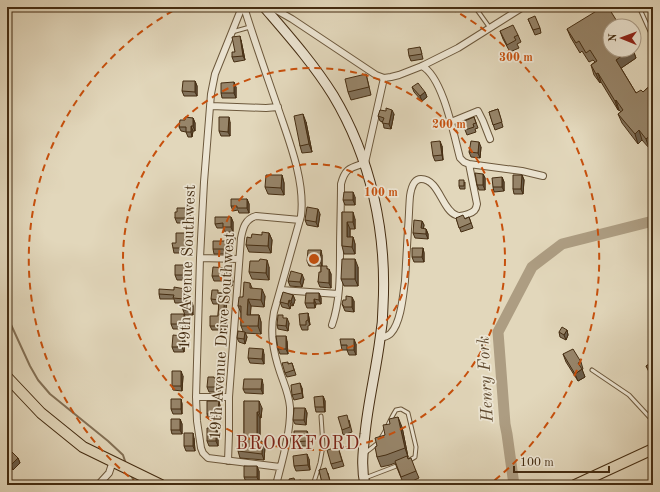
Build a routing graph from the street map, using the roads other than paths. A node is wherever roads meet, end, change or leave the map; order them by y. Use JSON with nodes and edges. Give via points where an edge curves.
{"nodes":[{"id":1,"x":243,"y":7,"type":"edge"},
{"id":2,"x":264,"y":7,"type":"edge"},
{"id":3,"x":272,"y":7,"type":"edge"},
{"id":4,"x":475,"y":7,"type":"edge"},
{"id":5,"x":523,"y":7,"type":"edge"},
{"id":6,"x":639,"y":7,"type":"edge"},
{"id":7,"x":250,"y":27,"type":"junction"},
{"id":8,"x":490,"y":28,"type":"junction"},
{"id":9,"x":232,"y":32,"type":"junction"},
{"id":10,"x":653,"y":38,"type":"edge"},
{"id":11,"x":422,"y":66,"type":"junction"},
{"id":12,"x":384,"y":78,"type":"junction"},
{"id":13,"x":211,"y":106,"type":"junction"},
{"id":14,"x":278,"y":107,"type":"junction"},
{"id":15,"x":451,"y":122,"type":"junction"},
{"id":16,"x":490,"y":138,"type":"dead end"},
{"id":17,"x":365,"y":163,"type":"junction"},
{"id":18,"x":468,"y":164,"type":"junction"},
{"id":19,"x":543,"y":176,"type":"dead end"},
{"id":20,"x":300,"y":220,"type":"junction"},
{"id":21,"x":200,"y":258,"type":"junction"},
{"id":22,"x":239,"y":259,"type":"junction"},
{"id":23,"x":281,"y":290,"type":"junction"},
{"id":24,"x":338,"y":294,"type":"junction"},
{"id":25,"x":332,"y":325,"type":"dead end"},
{"id":26,"x":381,"y":338,"type":"junction"},
{"id":27,"x":592,"y":370,"type":"dead end"},
{"id":28,"x":7,"y":377,"type":"edge"},
{"id":29,"x":196,"y":397,"type":"junction"},
{"id":30,"x":229,"y":397,"type":"junction"},
{"id":31,"x":321,"y":416,"type":"dead end"},
{"id":32,"x":653,"y":421,"type":"edge"},
{"id":33,"x":653,"y":449,"type":"edge"},
{"id":34,"x":362,"y":455,"type":"junction"},
{"id":35,"x":113,"y":461,"type":"junction"},
{"id":36,"x":228,"y":461,"type":"junction"},
{"id":37,"x":407,"y":462,"type":"edge"},
{"id":38,"x":401,"y":464,"type":"edge"},
{"id":39,"x":280,"y":467,"type":"junction"},
{"id":40,"x":363,"y":483,"type":"edge"},
{"id":41,"x":98,"y":485,"type":"edge"},
{"id":42,"x":160,"y":485,"type":"edge"},
{"id":43,"x":276,"y":485,"type":"edge"},
{"id":44,"x":313,"y":485,"type":"edge"},
{"id":45,"x":575,"y":485,"type":"edge"}],
"edges":[{"from":1,"to":7,"type":"street"},
{"from":1,"to":9,"type":"street","name":"19th Avenue Southwest"},
{"from":2,"to":17,"type":"street","via":[[304,53],[324,82],[341,110]]},
{"from":3,"to":12,"type":"street"},
{"from":4,"to":8,"type":"lane"},
{"from":5,"to":8,"type":"street"},
{"from":6,"to":10,"type":"lane"},
{"from":7,"to":9,"type":"lane"},
{"from":7,"to":14,"type":"street"},
{"from":8,"to":11,"type":"street"},
{"from":9,"to":13,"type":"street","name":"19th Avenue Southwest","via":[[215,74]]},
{"from":11,"to":12,"type":"street"},
{"from":11,"to":15,"type":"street","via":[[439,88]]},
{"from":12,"to":17,"type":"street"},
{"from":13,"to":14,"type":"street"},
{"from":13,"to":21,"type":"street","name":"19th Avenue Southwest"},
{"from":14,"to":20,"type":"street","via":[[297,169],[302,200]]},
{"from":15,"to":16,"type":"street","via":[[478,111]]},
{"from":15,"to":18,"type":"street","via":[[460,158]]},
{"from":17,"to":24,"type":"street","via":[[351,167],[345,173],[341,184]]},
{"from":17,"to":26,"type":"street","via":[[375,202],[382,250],[384,289]]},
{"from":18,"to":19,"type":"street"},
{"from":18,"to":26,"type":"street","via":[[477,204],[474,212],[470,214],[456,215],[449,209],[433,184],[427,180],[418,180],[413,186],[410,195],[401,308],[392,332]]},
{"from":20,"to":22,"type":"street","name":"19th Avenue Drive Southwest","via":[[256,216],[251,218],[243,228]]},
{"from":20,"to":23,"type":"street"},
{"from":21,"to":22,"type":"street"},
{"from":21,"to":29,"type":"street","name":"19th Avenue Southwest"},
{"from":22,"to":30,"type":"street","name":"19th Avenue Drive Southwest"},
{"from":23,"to":24,"type":"street"},
{"from":23,"to":39,"type":"street","via":[[274,312],[272,335],[276,360],[290,407]]},
{"from":24,"to":25,"type":"street","via":[[337,310]]},
{"from":26,"to":34,"type":"street"},
{"from":27,"to":32,"type":"lane","via":[[629,395]]},
{"from":28,"to":35,"type":"main road","via":[[41,413],[83,447]]},
{"from":29,"to":30,"type":"street"},
{"from":29,"to":36,"type":"street","name":"19th Avenue Southwest","via":[[203,453],[208,458]]},
{"from":30,"to":36,"type":"street","name":"19th Avenue Drive Southwest"},
{"from":31,"to":44,"type":"lane","via":[[323,446]]},
{"from":33,"to":45,"type":"main road"},
{"from":34,"to":37,"type":"lane","via":[[378,443],[391,416],[396,410],[401,409],[408,414],[416,447],[415,457]]},
{"from":34,"to":40,"type":"street"},
{"from":35,"to":41,"type":"street","via":[[108,473]]},
{"from":35,"to":42,"type":"main road"},
{"from":36,"to":39,"type":"street","name":"19th Avenue Southwest"},
{"from":38,"to":40,"type":"lane"},
{"from":39,"to":43,"type":"street"}]}
